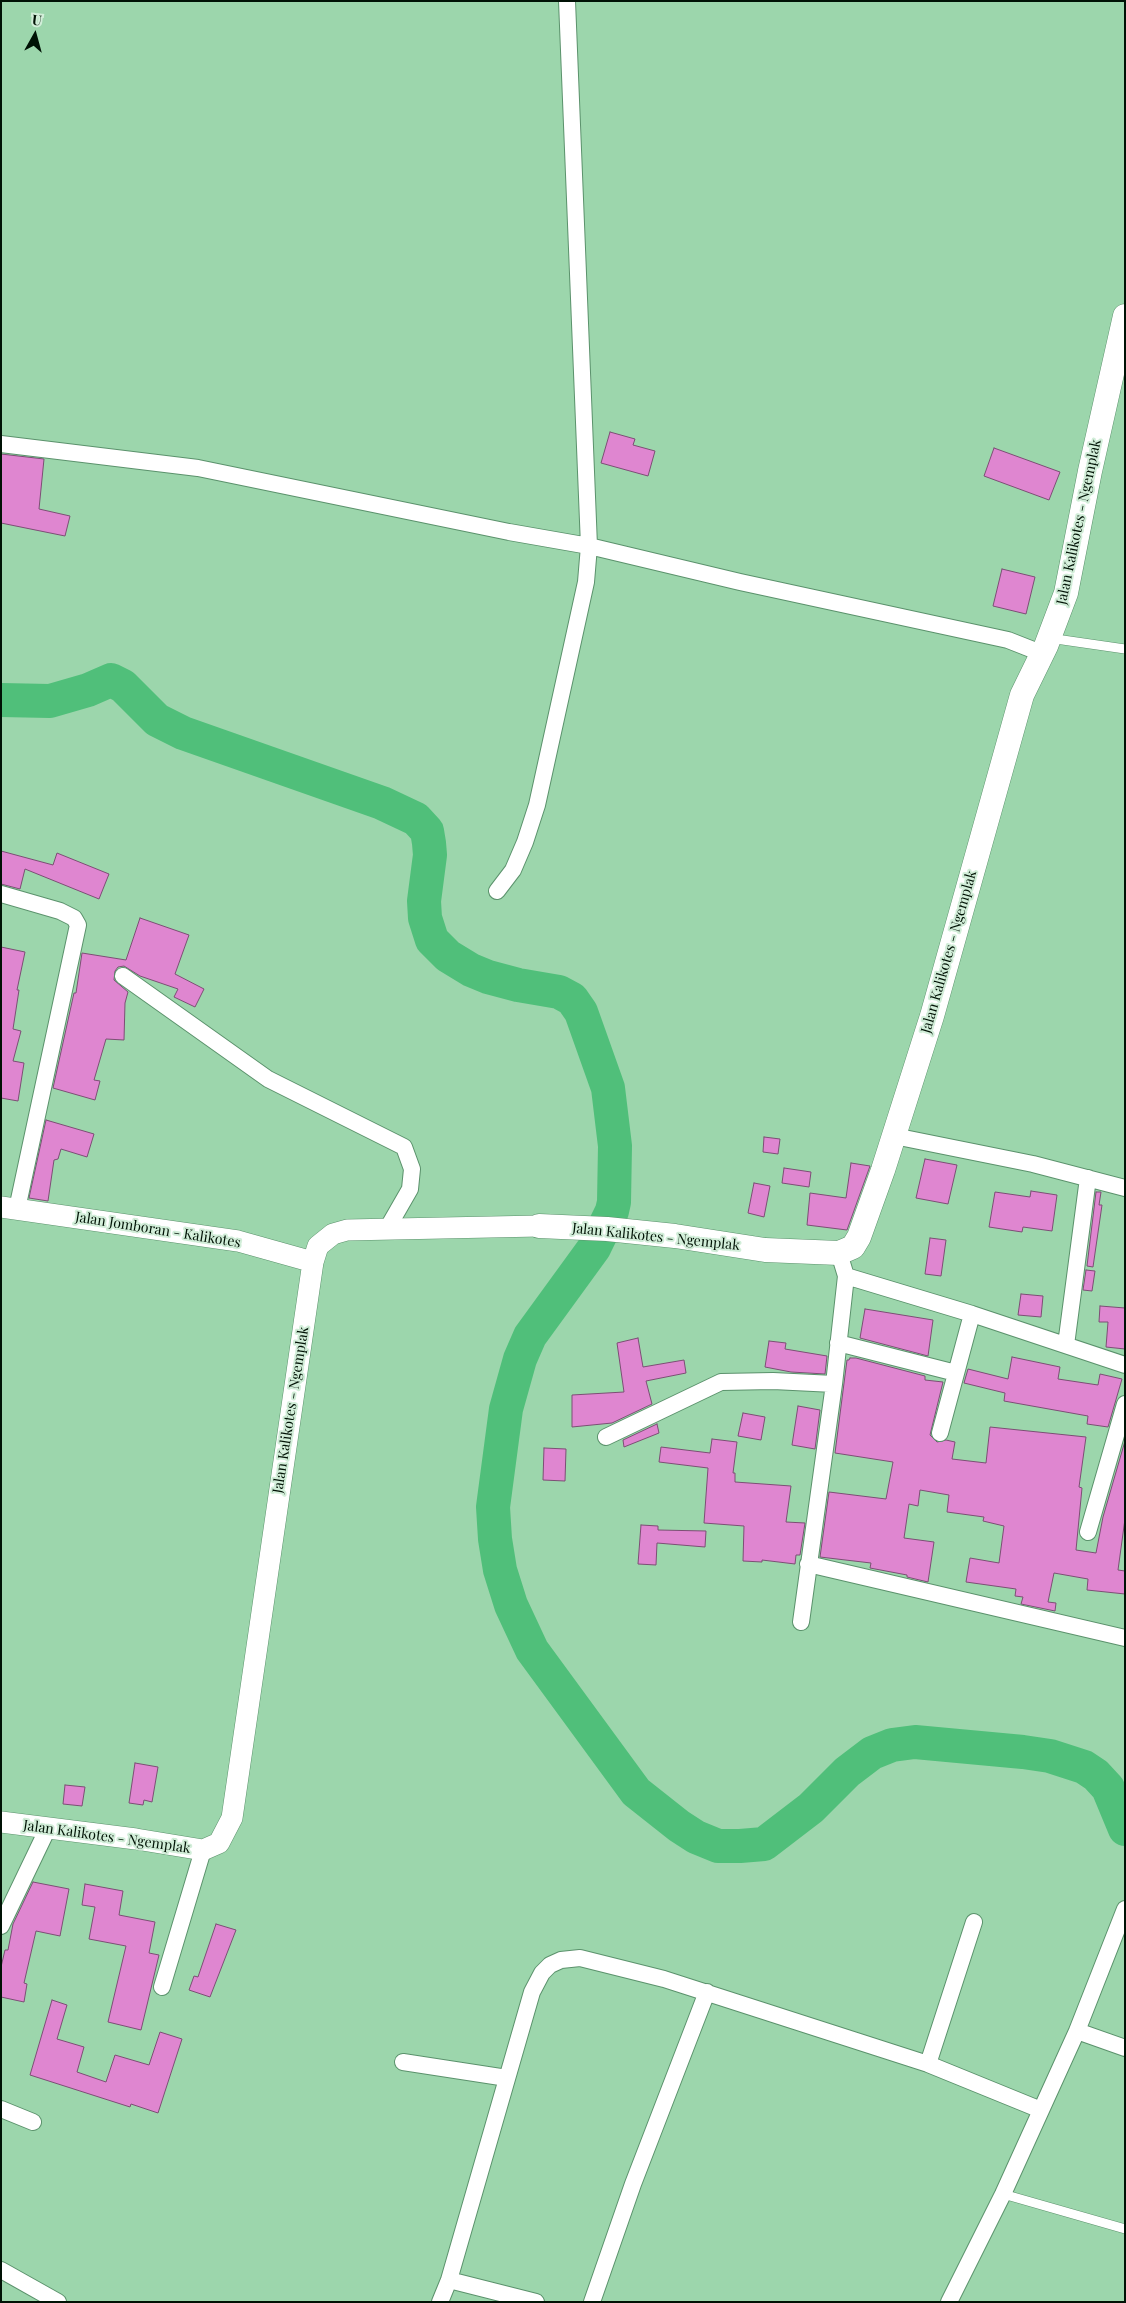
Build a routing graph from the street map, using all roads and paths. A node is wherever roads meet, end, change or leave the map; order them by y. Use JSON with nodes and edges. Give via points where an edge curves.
{"nodes":[{"id":1,"x":567,"y":1,"type":"edge"},
{"id":2,"x":1125,"y":316,"type":"edge"},
{"id":3,"x":1,"y":444,"type":"edge"},
{"id":4,"x":589,"y":546,"type":"junction"},
{"id":5,"x":1045,"y":646,"type":"junction"},
{"id":6,"x":1125,"y":649,"type":"edge"},
{"id":7,"x":497,"y":891,"type":"dead end"},
{"id":8,"x":1,"y":894,"type":"edge"},
{"id":9,"x":123,"y":976,"type":"dead end"},
{"id":10,"x":894,"y":1136,"type":"junction"},
{"id":11,"x":1088,"y":1178,"type":"junction"},
{"id":12,"x":1125,"y":1188,"type":"edge"},
{"id":13,"x":9,"y":1208,"type":"edge"},
{"id":14,"x":539,"y":1226,"type":"joint"},
{"id":15,"x":387,"y":1229,"type":"junction"},
{"id":16,"x":839,"y":1253,"type":"junction"},
{"id":17,"x":313,"y":1262,"type":"junction"},
{"id":18,"x":846,"y":1276,"type":"junction"},
{"id":19,"x":972,"y":1314,"type":"junction"},
{"id":20,"x":838,"y":1344,"type":"junction"},
{"id":21,"x":1066,"y":1345,"type":"junction"},
{"id":22,"x":1125,"y":1365,"type":"edge"},
{"id":23,"x":956,"y":1373,"type":"junction"},
{"id":24,"x":834,"y":1384,"type":"junction"},
{"id":25,"x":1125,"y":1404,"type":"edge"},
{"id":26,"x":940,"y":1433,"type":"dead end"},
{"id":27,"x":606,"y":1437,"type":"dead end"},
{"id":28,"x":1088,"y":1532,"type":"dead end"},
{"id":29,"x":808,"y":1564,"type":"junction"},
{"id":30,"x":801,"y":1622,"type":"dead end"},
{"id":31,"x":1125,"y":1638,"type":"edge"},
{"id":32,"x":1,"y":1822,"type":"edge"},
{"id":33,"x":48,"y":1828,"type":"junction"},
{"id":34,"x":203,"y":1850,"type":"junction"},
{"id":35,"x":1125,"y":1909,"type":"edge"},
{"id":36,"x":974,"y":1922,"type":"dead end"},
{"id":37,"x":1,"y":1926,"type":"edge"},
{"id":38,"x":162,"y":1987,"type":"dead end"},
{"id":39,"x":707,"y":1992,"type":"junction"},
{"id":40,"x":1077,"y":2032,"type":"junction"},
{"id":41,"x":1125,"y":2048,"type":"edge"},
{"id":42,"x":403,"y":2062,"type":"dead end"},
{"id":43,"x":928,"y":2064,"type":"junction"},
{"id":44,"x":507,"y":2078,"type":"junction"},
{"id":45,"x":1,"y":2109,"type":"edge"},
{"id":46,"x":1041,"y":2110,"type":"junction"},
{"id":47,"x":33,"y":2122,"type":"dead end"},
{"id":48,"x":1003,"y":2194,"type":"junction"},
{"id":49,"x":1125,"y":2229,"type":"edge"},
{"id":50,"x":1,"y":2270,"type":"edge"},
{"id":51,"x":449,"y":2280,"type":"junction"},
{"id":52,"x":58,"y":2302,"type":"edge"},
{"id":53,"x":440,"y":2302,"type":"edge"},
{"id":54,"x":536,"y":2302,"type":"edge"},
{"id":55,"x":592,"y":2302,"type":"edge"},
{"id":56,"x":949,"y":2302,"type":"edge"}],
"edges":[{"from":1,"to":4,"type":"street"},
{"from":2,"to":5,"type":"main road","name":"Jalan Kalikotes - Ngemplak","via":[[1066,593]]},
{"from":3,"to":4,"type":"street","via":[[198,468]]},
{"from":4,"to":5,"type":"street","via":[[740,582]]},
{"from":4,"to":7,"type":"street","via":[[586,582],[537,804],[513,870]]},
{"from":5,"to":6,"type":"lane"},
{"from":5,"to":10,"type":"main road","name":"Jalan Kalikotes - Ngemplak","via":[[1022,695],[932,1016]]},
{"from":8,"to":13,"type":"street","via":[[60,911],[74,918],[78,925]]},
{"from":9,"to":15,"type":"street","via":[[268,1079],[404,1147],[412,1169],[410,1189]]},
{"from":10,"to":11,"type":"street"},
{"from":10,"to":16,"type":"main road","name":"Jalan Kalikotes - Ngemplak","via":[[859,1237],[853,1247]]},
{"from":11,"to":12,"type":"street"},
{"from":11,"to":21,"type":"street"},
{"from":13,"to":17,"type":"street","name":"Jalan Jomboran - Kalikotes","via":[[238,1241]]},
{"from":14,"to":15,"type":"street","name":"Jalan Kalikotes - Ngemplak"},
{"from":14,"to":16,"type":"main road","name":"Jalan Kalikotes - Ngemplak","via":[[674,1236],[765,1250]]},
{"from":15,"to":17,"type":"street","name":"Jalan Kalikotes - Ngemplak","via":[[348,1230],[333,1234],[318,1246]]},
{"from":16,"to":18,"type":"street"},
{"from":17,"to":34,"type":"street","name":"Jalan Kalikotes - Ngemplak","via":[[232,1818],[219,1843]]},
{"from":18,"to":19,"type":"street"},
{"from":18,"to":20,"type":"street"},
{"from":19,"to":21,"type":"street"},
{"from":19,"to":23,"type":"street"},
{"from":20,"to":23,"type":"street"},
{"from":20,"to":24,"type":"street"},
{"from":21,"to":22,"type":"street"},
{"from":23,"to":26,"type":"street"},
{"from":24,"to":27,"type":"street","via":[[721,1382]]},
{"from":24,"to":29,"type":"street"},
{"from":25,"to":28,"type":"street"},
{"from":29,"to":30,"type":"street"},
{"from":29,"to":31,"type":"street"},
{"from":32,"to":33,"type":"street","name":"Jalan Kalikotes - Ngemplak"},
{"from":33,"to":34,"type":"street","name":"Jalan Kalikotes - Ngemplak"},
{"from":33,"to":37,"type":"street"},
{"from":34,"to":38,"type":"street"},
{"from":35,"to":40,"type":"street"},
{"from":36,"to":43,"type":"street"},
{"from":39,"to":43,"type":"street"},
{"from":39,"to":44,"type":"street","via":[[614,1965],[580,1958],[561,1960],[550,1965],[536,1981]]},
{"from":39,"to":55,"type":"street","via":[[633,2184]]},
{"from":40,"to":41,"type":"street"},
{"from":40,"to":46,"type":"street"},
{"from":42,"to":44,"type":"street"},
{"from":43,"to":46,"type":"street"},
{"from":44,"to":51,"type":"street"},
{"from":45,"to":47,"type":"street"},
{"from":46,"to":48,"type":"street"},
{"from":48,"to":49,"type":"lane"},
{"from":48,"to":56,"type":"street"},
{"from":50,"to":52,"type":"street"},
{"from":51,"to":53,"type":"street"},
{"from":51,"to":54,"type":"street"}]}
